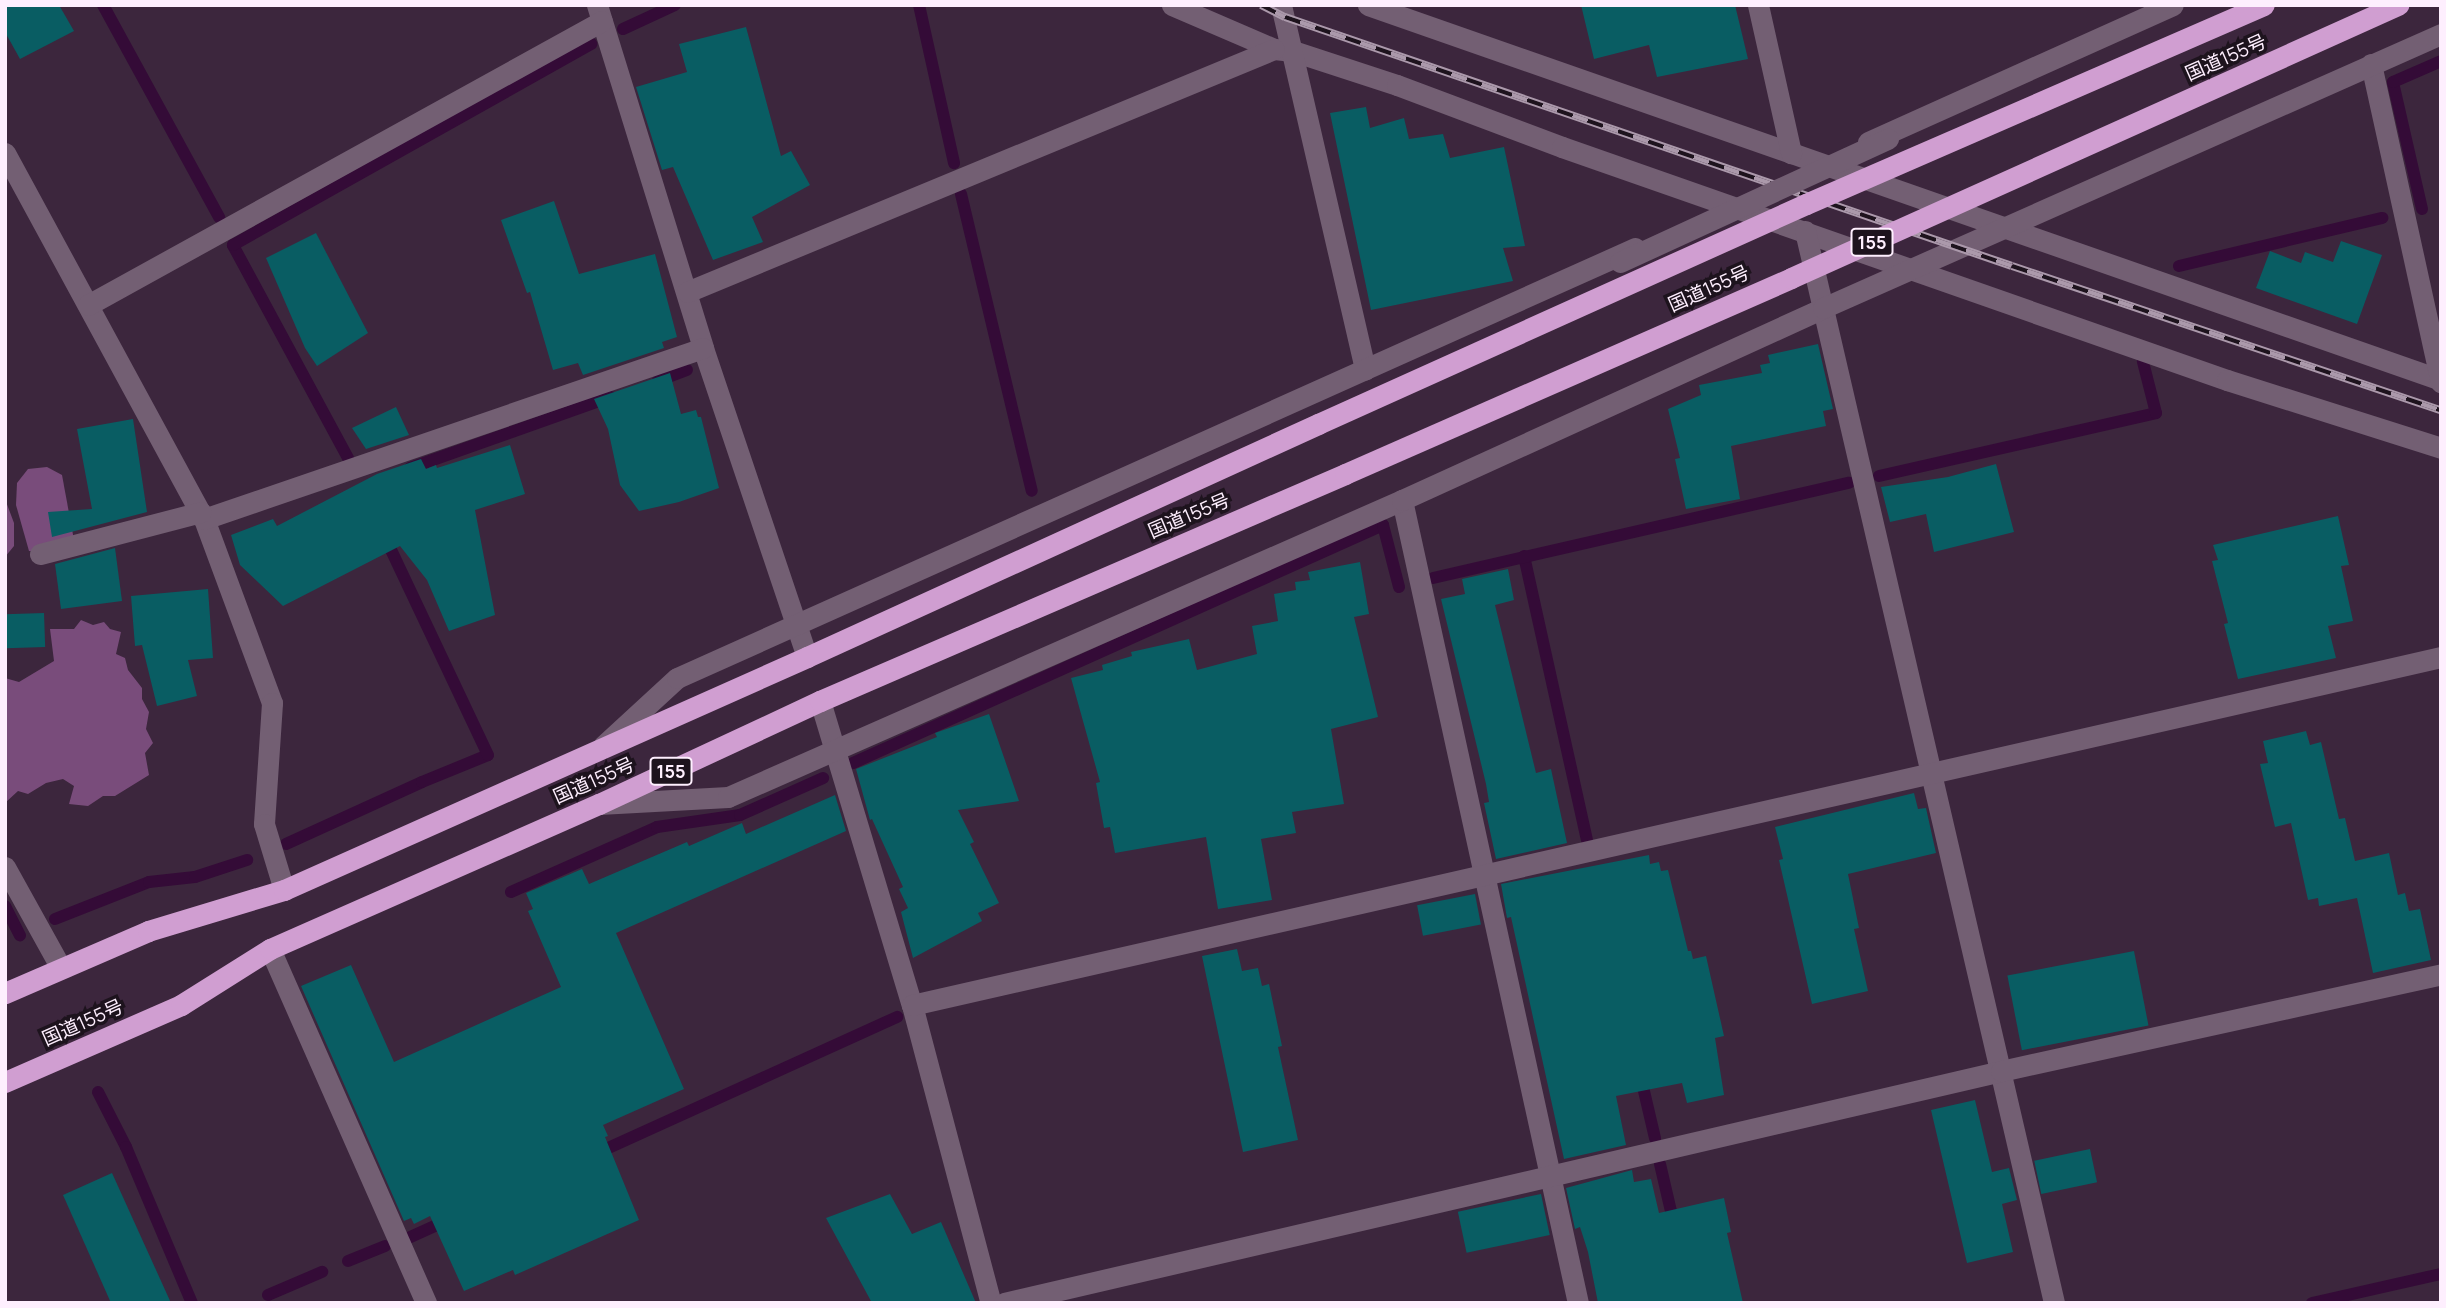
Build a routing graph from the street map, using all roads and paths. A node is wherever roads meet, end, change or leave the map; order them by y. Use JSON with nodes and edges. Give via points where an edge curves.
{"nodes":[{"id":1,"x":1172,"y":5,"type":"edge"},
{"id":2,"x":1281,"y":5,"type":"edge"},
{"id":3,"x":1368,"y":5,"type":"edge"},
{"id":4,"x":1758,"y":5,"type":"edge"},
{"id":5,"x":2173,"y":5,"type":"edge"},
{"id":6,"x":2264,"y":5,"type":"edge"},
{"id":7,"x":2398,"y":5,"type":"edge"},
{"id":8,"x":600,"y":13,"type":"edge"},
{"id":9,"x":2441,"y":34,"type":"edge"},
{"id":10,"x":1283,"y":50,"type":"junction"},
{"id":11,"x":2371,"y":64,"type":"junction"},
{"id":12,"x":1888,"y":139,"type":"dead end"},
{"id":13,"x":5,"y":153,"type":"edge"},
{"id":14,"x":1791,"y":153,"type":"junction"},
{"id":15,"x":1817,"y":164,"type":"junction"},
{"id":16,"x":1731,"y":205,"type":"junction"},
{"id":17,"x":2005,"y":227,"type":"junction"},
{"id":18,"x":1805,"y":231,"type":"junction"},
{"id":19,"x":1620,"y":262,"type":"dead end"},
{"id":20,"x":1911,"y":268,"type":"junction"},
{"id":21,"x":687,"y":292,"type":"junction"},
{"id":22,"x":88,"y":305,"type":"junction"},
{"id":23,"x":1823,"y":308,"type":"junction"},
{"id":24,"x":703,"y":348,"type":"junction"},
{"id":25,"x":1365,"y":369,"type":"junction"},
{"id":26,"x":2441,"y":381,"type":"edge"},
{"id":27,"x":2441,"y":448,"type":"edge"},
{"id":28,"x":1402,"y":500,"type":"junction"},
{"id":29,"x":202,"y":515,"type":"junction"},
{"id":30,"x":40,"y":554,"type":"dead end"},
{"id":31,"x":797,"y":626,"type":"junction"},
{"id":32,"x":807,"y":657,"type":"junction"},
{"id":33,"x":2441,"y":657,"type":"edge"},
{"id":34,"x":820,"y":701,"type":"junction"},
{"id":35,"x":603,"y":746,"type":"junction"},
{"id":36,"x":835,"y":750,"type":"junction"},
{"id":37,"x":1931,"y":774,"type":"junction"},
{"id":38,"x":599,"y":804,"type":"junction"},
{"id":39,"x":5,"y":867,"type":"edge"},
{"id":40,"x":1482,"y":876,"type":"junction"},
{"id":41,"x":284,"y":890,"type":"junction"},
{"id":42,"x":270,"y":949,"type":"junction"},
{"id":43,"x":61,"y":968,"type":"junction"},
{"id":44,"x":2441,"y":974,"type":"edge"},
{"id":45,"x":5,"y":993,"type":"edge"},
{"id":46,"x":912,"y":1005,"type":"junction"},
{"id":47,"x":2001,"y":1071,"type":"junction"},
{"id":48,"x":5,"y":1082,"type":"edge"},
{"id":49,"x":1549,"y":1175,"type":"junction"},
{"id":50,"x":426,"y":1303,"type":"edge"},
{"id":51,"x":991,"y":1303,"type":"edge"},
{"id":52,"x":1004,"y":1303,"type":"edge"},
{"id":53,"x":1578,"y":1303,"type":"edge"},
{"id":54,"x":2054,"y":1303,"type":"edge"}],
"edges":[{"from":1,"to":10,"type":"street"},
{"from":2,"to":10,"type":"street"},
{"from":3,"to":14,"type":"street"},
{"from":4,"to":14,"type":"street"},
{"from":5,"to":15,"type":"street"},
{"from":6,"to":32,"type":"highway","name":"国道155号","number":"155","bridge":true,"via":[[1806,205]]},
{"from":7,"to":34,"type":"highway","name":"国道155号","number":"155","bridge":true,"via":[[1804,272]]},
{"from":8,"to":21,"type":"street"},
{"from":8,"to":22,"type":"street"},
{"from":9,"to":11,"type":"street"},
{"from":10,"to":16,"type":"street"},
{"from":10,"to":21,"type":"street"},
{"from":10,"to":25,"type":"street"},
{"from":11,"to":17,"type":"street"},
{"from":11,"to":26,"type":"street"},
{"from":12,"to":19,"type":"street","bridge":true},
{"from":13,"to":22,"type":"street"},
{"from":14,"to":15,"type":"street"},
{"from":15,"to":16,"type":"street"},
{"from":15,"to":17,"type":"street"},
{"from":16,"to":18,"type":"street"},
{"from":16,"to":25,"type":"street"},
{"from":17,"to":20,"type":"street"},
{"from":17,"to":26,"type":"street"},
{"from":18,"to":20,"type":"street"},
{"from":18,"to":23,"type":"street"},
{"from":20,"to":23,"type":"street"},
{"from":20,"to":27,"type":"street","via":[[2227,380]]},
{"from":21,"to":24,"type":"street"},
{"from":22,"to":29,"type":"street"},
{"from":23,"to":28,"type":"street"},
{"from":23,"to":37,"type":"street"},
{"from":24,"to":29,"type":"street"},
{"from":24,"to":31,"type":"street"},
{"from":25,"to":31,"type":"street"},
{"from":28,"to":36,"type":"street"},
{"from":28,"to":40,"type":"street"},
{"from":29,"to":30,"type":"street"},
{"from":29,"to":41,"type":"street","via":[[272,704],[264,824]]},
{"from":31,"to":32,"type":"street"},
{"from":31,"to":35,"type":"street","via":[[677,678]]},
{"from":32,"to":35,"type":"highway","name":"国道155号","number":"155"},
{"from":33,"to":37,"type":"street"},
{"from":34,"to":36,"type":"street"},
{"from":34,"to":38,"type":"highway","name":"国道155号","number":"155"},
{"from":35,"to":41,"type":"highway","name":"国道155号","number":"155"},
{"from":36,"to":38,"type":"street","via":[[728,797]]},
{"from":36,"to":46,"type":"street"},
{"from":37,"to":40,"type":"street"},
{"from":37,"to":47,"type":"street"},
{"from":38,"to":42,"type":"highway","name":"国道155号","number":"155"},
{"from":39,"to":43,"type":"street"},
{"from":40,"to":46,"type":"street"},
{"from":40,"to":49,"type":"street"},
{"from":41,"to":43,"type":"highway","name":"国道155号","number":"155","via":[[148,931]]},
{"from":42,"to":48,"type":"highway","name":"国道155号","number":"155","via":[[181,1005]]},
{"from":42,"to":50,"type":"street"},
{"from":43,"to":45,"type":"highway","name":"国道155号","number":"155"},
{"from":44,"to":47,"type":"street"},
{"from":46,"to":51,"type":"street"},
{"from":47,"to":49,"type":"street"},
{"from":47,"to":54,"type":"street"},
{"from":49,"to":52,"type":"street"},
{"from":49,"to":53,"type":"street"}]}
